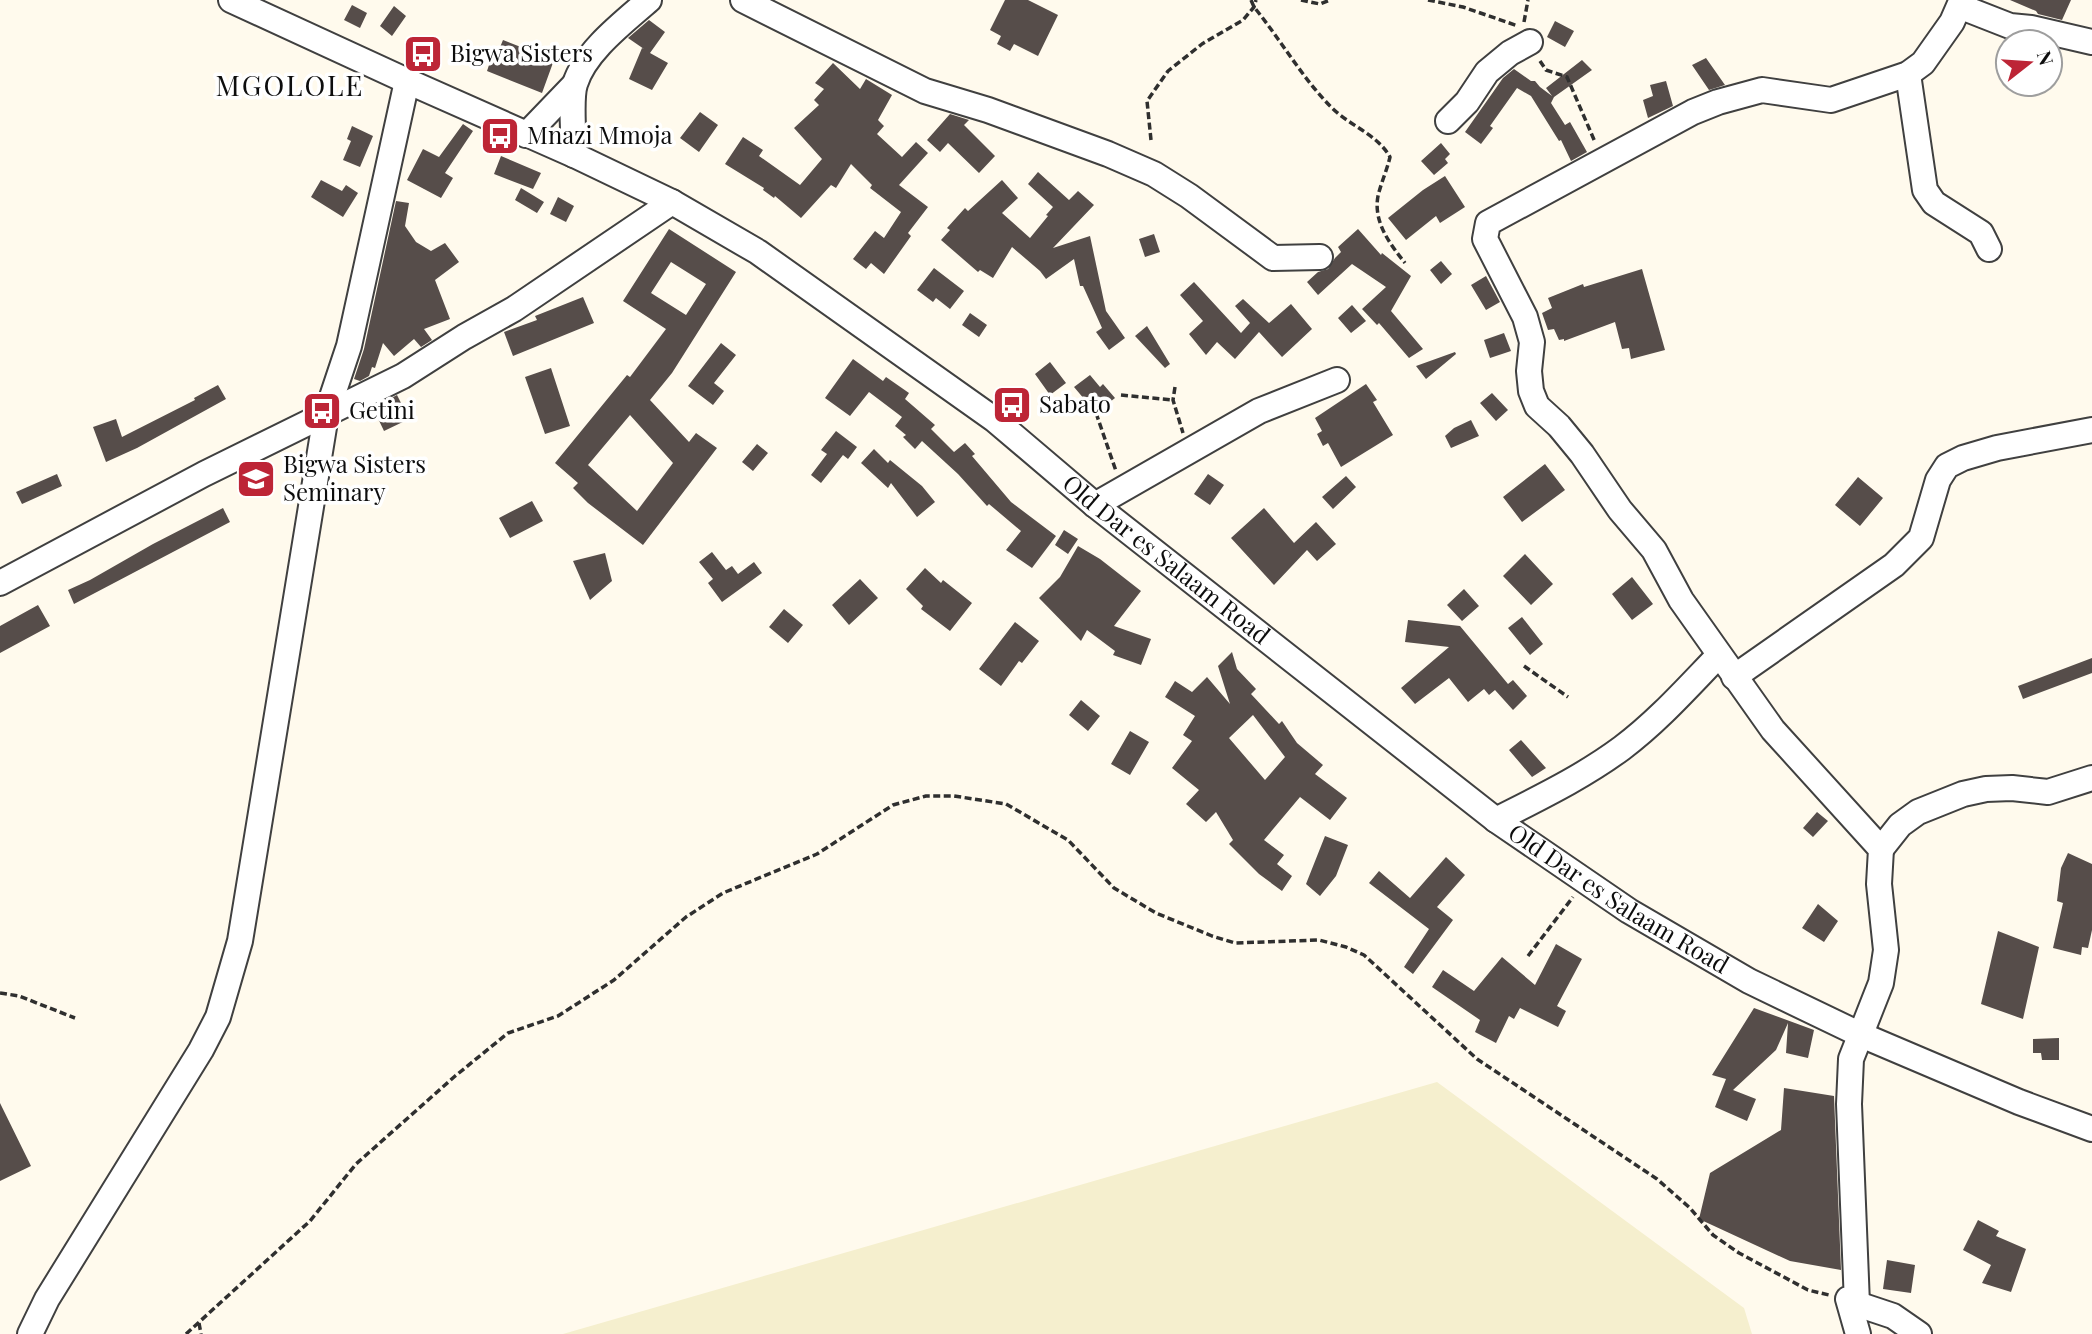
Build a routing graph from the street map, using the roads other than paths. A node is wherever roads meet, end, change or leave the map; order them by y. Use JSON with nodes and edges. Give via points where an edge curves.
{"nodes":[{"id":1,"x":231,"y":0,"type":"edge"},
{"id":2,"x":649,"y":0,"type":"edge"},
{"id":3,"x":743,"y":0,"type":"edge"},
{"id":4,"x":1961,"y":3,"type":"edge"},
{"id":5,"x":2092,"y":41,"type":"edge"},
{"id":6,"x":1530,"y":42,"type":"road end"},
{"id":7,"x":1908,"y":74,"type":"junction"},
{"id":8,"x":407,"y":82,"type":"junction"},
{"id":9,"x":574,"y":85,"type":"junction"},
{"id":10,"x":1448,"y":121,"type":"dead end"},
{"id":11,"x":526,"y":135,"type":"junction"},
{"id":12,"x":574,"y":155,"type":"junction"},
{"id":13,"x":672,"y":202,"type":"junction"},
{"id":14,"x":1989,"y":249,"type":"dead end"},
{"id":15,"x":1320,"y":257,"type":"dead end"},
{"id":16,"x":1337,"y":380,"type":"dead end"},
{"id":17,"x":326,"y":415,"type":"junction"},
{"id":18,"x":2092,"y":430,"type":"edge"},
{"id":19,"x":1095,"y":505,"type":"junction"},
{"id":20,"x":0,"y":583,"type":"edge"},
{"id":21,"x":1719,"y":655,"type":"junction"},
{"id":22,"x":1734,"y":677,"type":"junction"},
{"id":23,"x":2092,"y":778,"type":"edge"},
{"id":24,"x":1496,"y":820,"type":"junction"},
{"id":25,"x":1881,"y":849,"type":"junction"},
{"id":26,"x":1859,"y":1034,"type":"junction"},
{"id":27,"x":2092,"y":1129,"type":"edge"},
{"id":28,"x":1852,"y":1301,"type":"junction"},
{"id":29,"x":30,"y":1334,"type":"edge"},
{"id":30,"x":1858,"y":1334,"type":"edge"},
{"id":31,"x":1919,"y":1334,"type":"edge"}],
"edges":[{"from":1,"to":8,"type":"street","name":"Old Dar es Salaam Road"},
{"from":2,"to":9,"type":"street","via":[[605,39]]},
{"from":3,"to":15,"type":"street","via":[[925,91],[988,110],[1154,174],[1273,258]]},
{"from":4,"to":5,"type":"street","via":[[2010,26]]},
{"from":4,"to":7,"type":"street","via":[[1923,63]]},
{"from":6,"to":10,"type":"street","via":[[1487,72]]},
{"from":7,"to":14,"type":"street","via":[[1925,190],[1934,203],[1981,233]]},
{"from":7,"to":21,"type":"street","via":[[1831,100],[1762,90],[1718,102],[1488,223],[1485,239],[1525,317],[1532,342],[1529,371],[1537,406],[1582,454],[1654,550]]},
{"from":8,"to":11,"type":"street","name":"Old Dar es Salaam Road"},
{"from":8,"to":17,"type":"street","via":[[349,346]]},
{"from":9,"to":11,"type":"street"},
{"from":9,"to":12,"type":"street"},
{"from":11,"to":12,"type":"street","name":"Old Dar es Salaam Road"},
{"from":12,"to":13,"type":"street","name":"Old Dar es Salaam Road"},
{"from":13,"to":17,"type":"street","via":[[514,309],[403,376]]},
{"from":13,"to":19,"type":"street","name":"Old Dar es Salaam Road","via":[[758,252],[995,420]]},
{"from":16,"to":19,"type":"street","via":[[1259,411]]},
{"from":17,"to":20,"type":"street"},
{"from":17,"to":29,"type":"street","via":[[240,941],[218,1017]]},
{"from":18,"to":22,"type":"street","via":[[1997,448],[1947,466],[1938,480],[1921,538],[1894,565]]},
{"from":19,"to":24,"type":"street","name":"Old Dar es Salaam Road"},
{"from":21,"to":22,"type":"street"},
{"from":21,"to":24,"type":"street","via":[[1623,748],[1564,786]]},
{"from":22,"to":25,"type":"street","via":[[1773,730]]},
{"from":23,"to":25,"type":"street","via":[[2048,792],[1999,788],[1963,794],[1918,812],[1900,825]]},
{"from":24,"to":26,"type":"street","name":"Old Dar es Salaam Road","via":[[1663,932],[1749,981]]},
{"from":25,"to":26,"type":"street","via":[[1879,884],[1886,950],[1881,983]]},
{"from":26,"to":27,"type":"street","name":"Old Dar es Salaam Road"},
{"from":26,"to":28,"type":"street","via":[[1851,1059],[1849,1104]]},
{"from":28,"to":30,"type":"street"},
{"from":28,"to":31,"type":"street","via":[[1893,1317]]}]}
